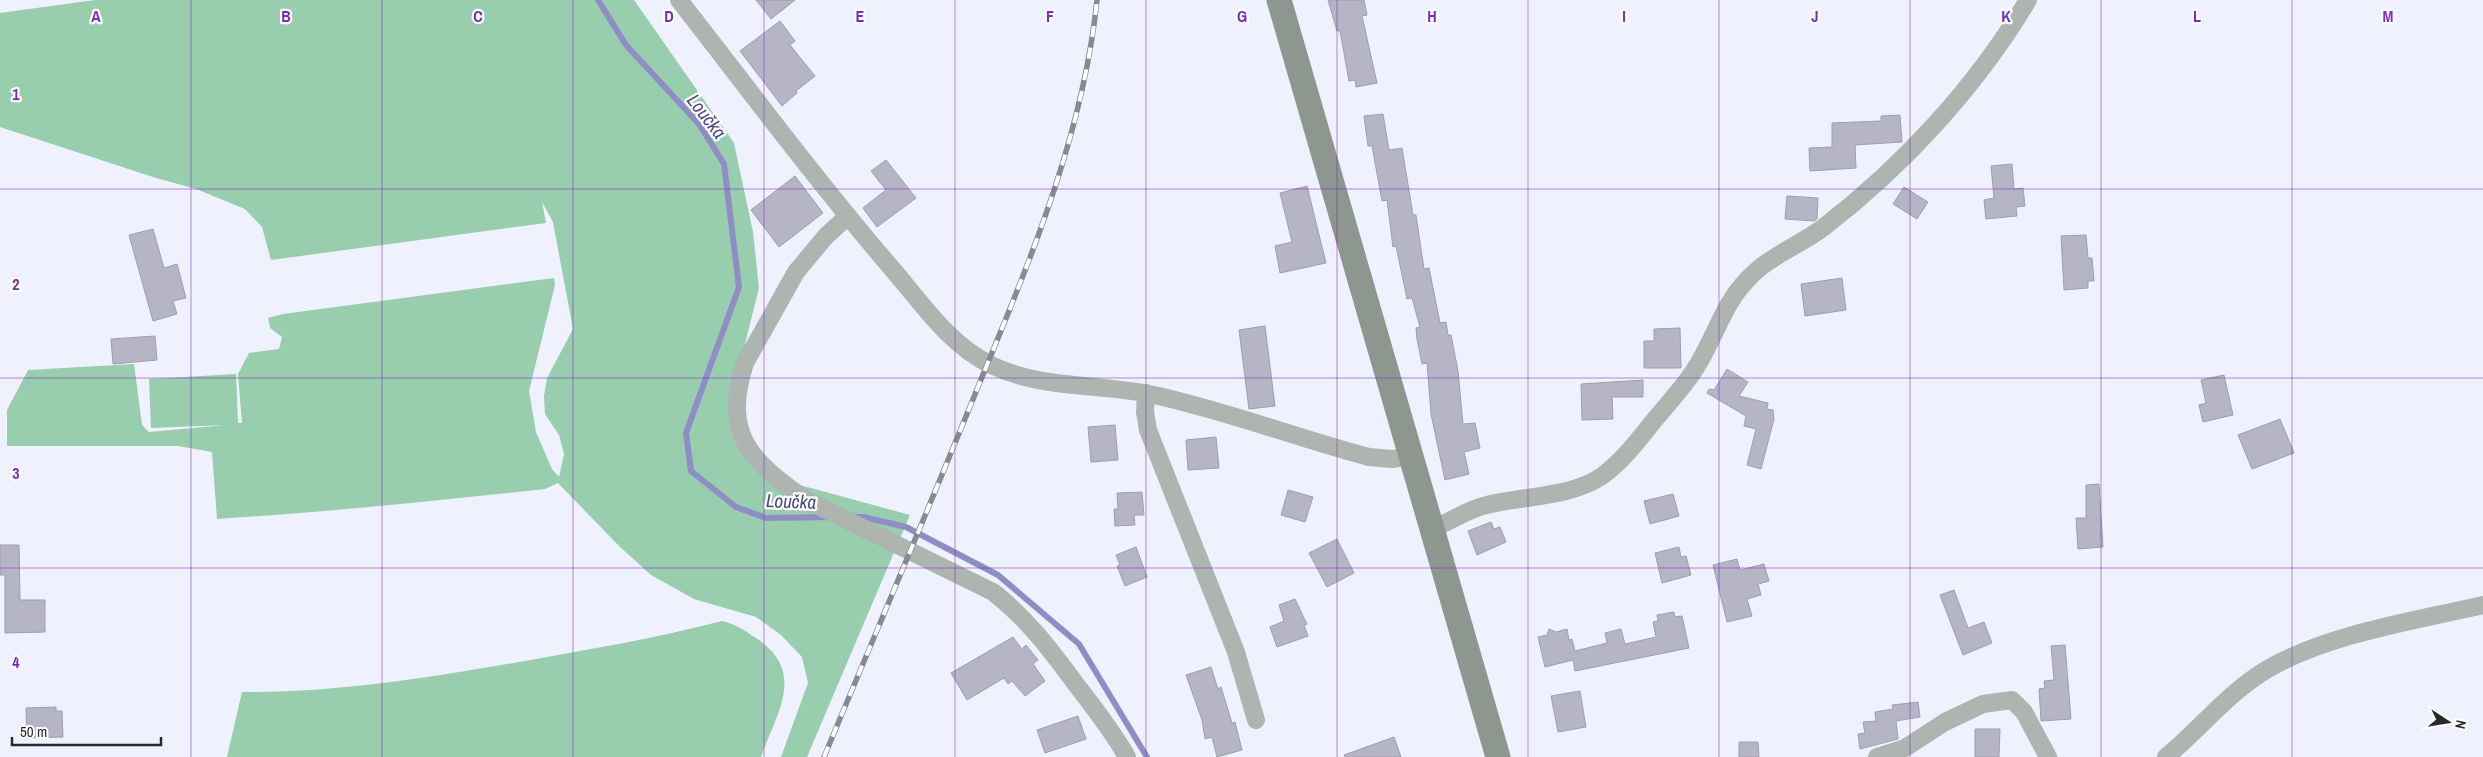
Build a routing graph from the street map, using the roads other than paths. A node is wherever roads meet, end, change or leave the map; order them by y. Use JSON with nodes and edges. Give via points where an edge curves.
{"nodes":[{"id":1,"x":679,"y":0,"type":"edge"},
{"id":2,"x":1279,"y":0,"type":"edge"},
{"id":3,"x":2028,"y":0,"type":"edge"},
{"id":4,"x":848,"y":216,"type":"junction"},
{"id":5,"x":1146,"y":393,"type":"junction"},
{"id":6,"x":1413,"y":456,"type":"junction"},
{"id":7,"x":1434,"y":528,"type":"junction"},
{"id":8,"x":2483,"y":605,"type":"edge"},
{"id":9,"x":1256,"y":720,"type":"dead end"},
{"id":10,"x":1127,"y":757,"type":"edge"},
{"id":11,"x":1498,"y":757,"type":"edge"},
{"id":12,"x":1877,"y":757,"type":"edge"},
{"id":13,"x":2048,"y":757,"type":"edge"},
{"id":14,"x":2166,"y":757,"type":"edge"}],
"edges":[{"from":1,"to":4,"type":"street"},
{"from":2,"to":6,"type":"main road"},
{"from":3,"to":7,"type":"street","via":[[1962,93],[1875,184],[1824,228],[1777,255],[1747,280],[1724,312],[1689,379],[1614,467],[1585,484],[1487,505]]},
{"from":4,"to":5,"type":"street","via":[[945,331],[978,358],[1037,381]]},
{"from":4,"to":10,"type":"street","via":[[826,236],[796,272],[745,363],[735,414],[745,443],[784,485],[806,500],[985,588],[1017,611],[1040,636]]},
{"from":5,"to":6,"type":"street","via":[[1369,458]]},
{"from":5,"to":9,"type":"street","via":[[1148,430],[1234,645]]},
{"from":6,"to":7,"type":"main road"},
{"from":7,"to":11,"type":"main road"},
{"from":8,"to":14,"type":"street","via":[[2328,643],[2295,656],[2266,670],[2234,693]]},
{"from":12,"to":13,"type":"street","via":[[1904,748],[1945,722],[1983,704],[2012,700],[2024,712]]}]}
